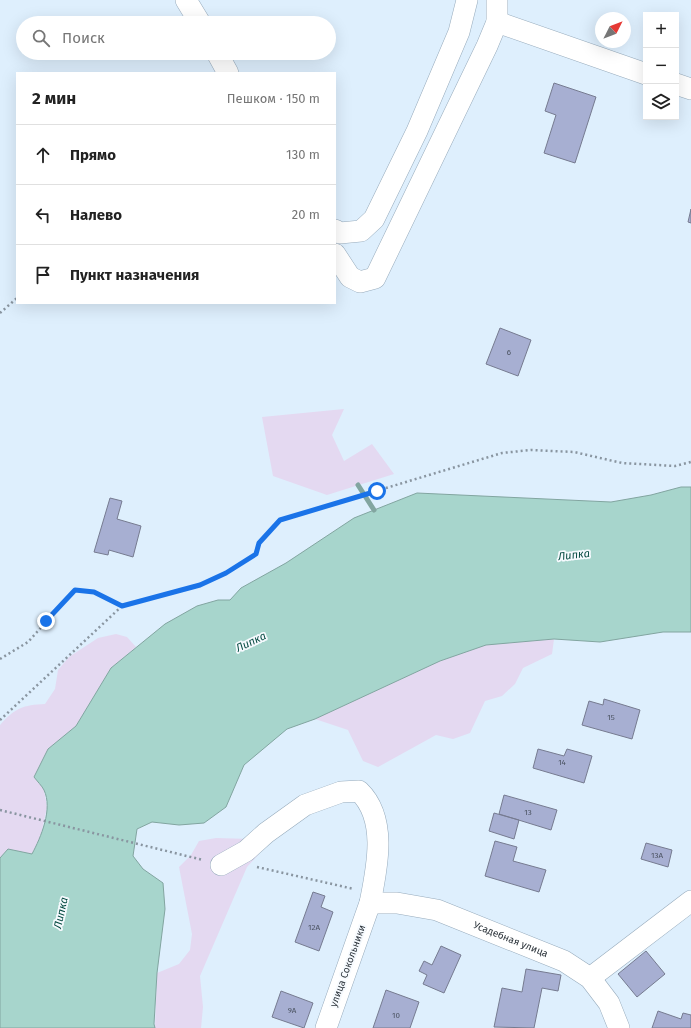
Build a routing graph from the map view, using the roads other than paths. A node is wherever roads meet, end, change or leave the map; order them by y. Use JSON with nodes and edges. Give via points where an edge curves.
{"nodes":[{"id":1,"x":186,"y":0,"type":"edge"},
{"id":2,"x":467,"y":0,"type":"edge"},
{"id":3,"x":498,"y":0,"type":"edge"},
{"id":4,"x":196,"y":16,"type":"edge"},
{"id":5,"x":497,"y":22,"type":"junction"},
{"id":6,"x":221,"y":60,"type":"edge"},
{"id":7,"x":227,"y":72,"type":"edge"},
{"id":8,"x":643,"y":73,"type":"edge"},
{"id":9,"x":679,"y":85,"type":"edge"},
{"id":10,"x":691,"y":89,"type":"edge"},
{"id":11,"x":336,"y":231,"type":"edge"},
{"id":12,"x":336,"y":256,"type":"edge"},
{"id":13,"x":221,"y":865,"type":"road end"},
{"id":14,"x":371,"y":899,"type":"junction"},
{"id":15,"x":691,"y":901,"type":"edge"},
{"id":16,"x":590,"y":978,"type":"junction"},
{"id":17,"x":326,"y":1028,"type":"edge"},
{"id":18,"x":619,"y":1028,"type":"edge"}],
"edges":[{"from":1,"to":4,"type":"street"},
{"from":2,"to":11,"type":"street","via":[[460,32],[374,219],[361,231],[340,233]]},
{"from":3,"to":5,"type":"street"},
{"from":5,"to":8,"type":"street"},
{"from":5,"to":12,"type":"street","via":[[375,278],[360,282],[350,277]]},
{"from":6,"to":7,"type":"street"},
{"from":9,"to":10,"type":"street"},
{"from":13,"to":14,"type":"street","name":"улица Сокольники","via":[[246,851],[305,805],[341,792],[359,791],[366,798],[375,817],[378,858]]},
{"from":14,"to":16,"type":"street","name":"Усадебная улица","via":[[437,910],[564,961]]},
{"from":14,"to":17,"type":"street","name":"улица Сокольники"},
{"from":15,"to":16,"type":"street"},
{"from":16,"to":18,"type":"street","name":"Усадебная улица","via":[[609,1003]]}]}
